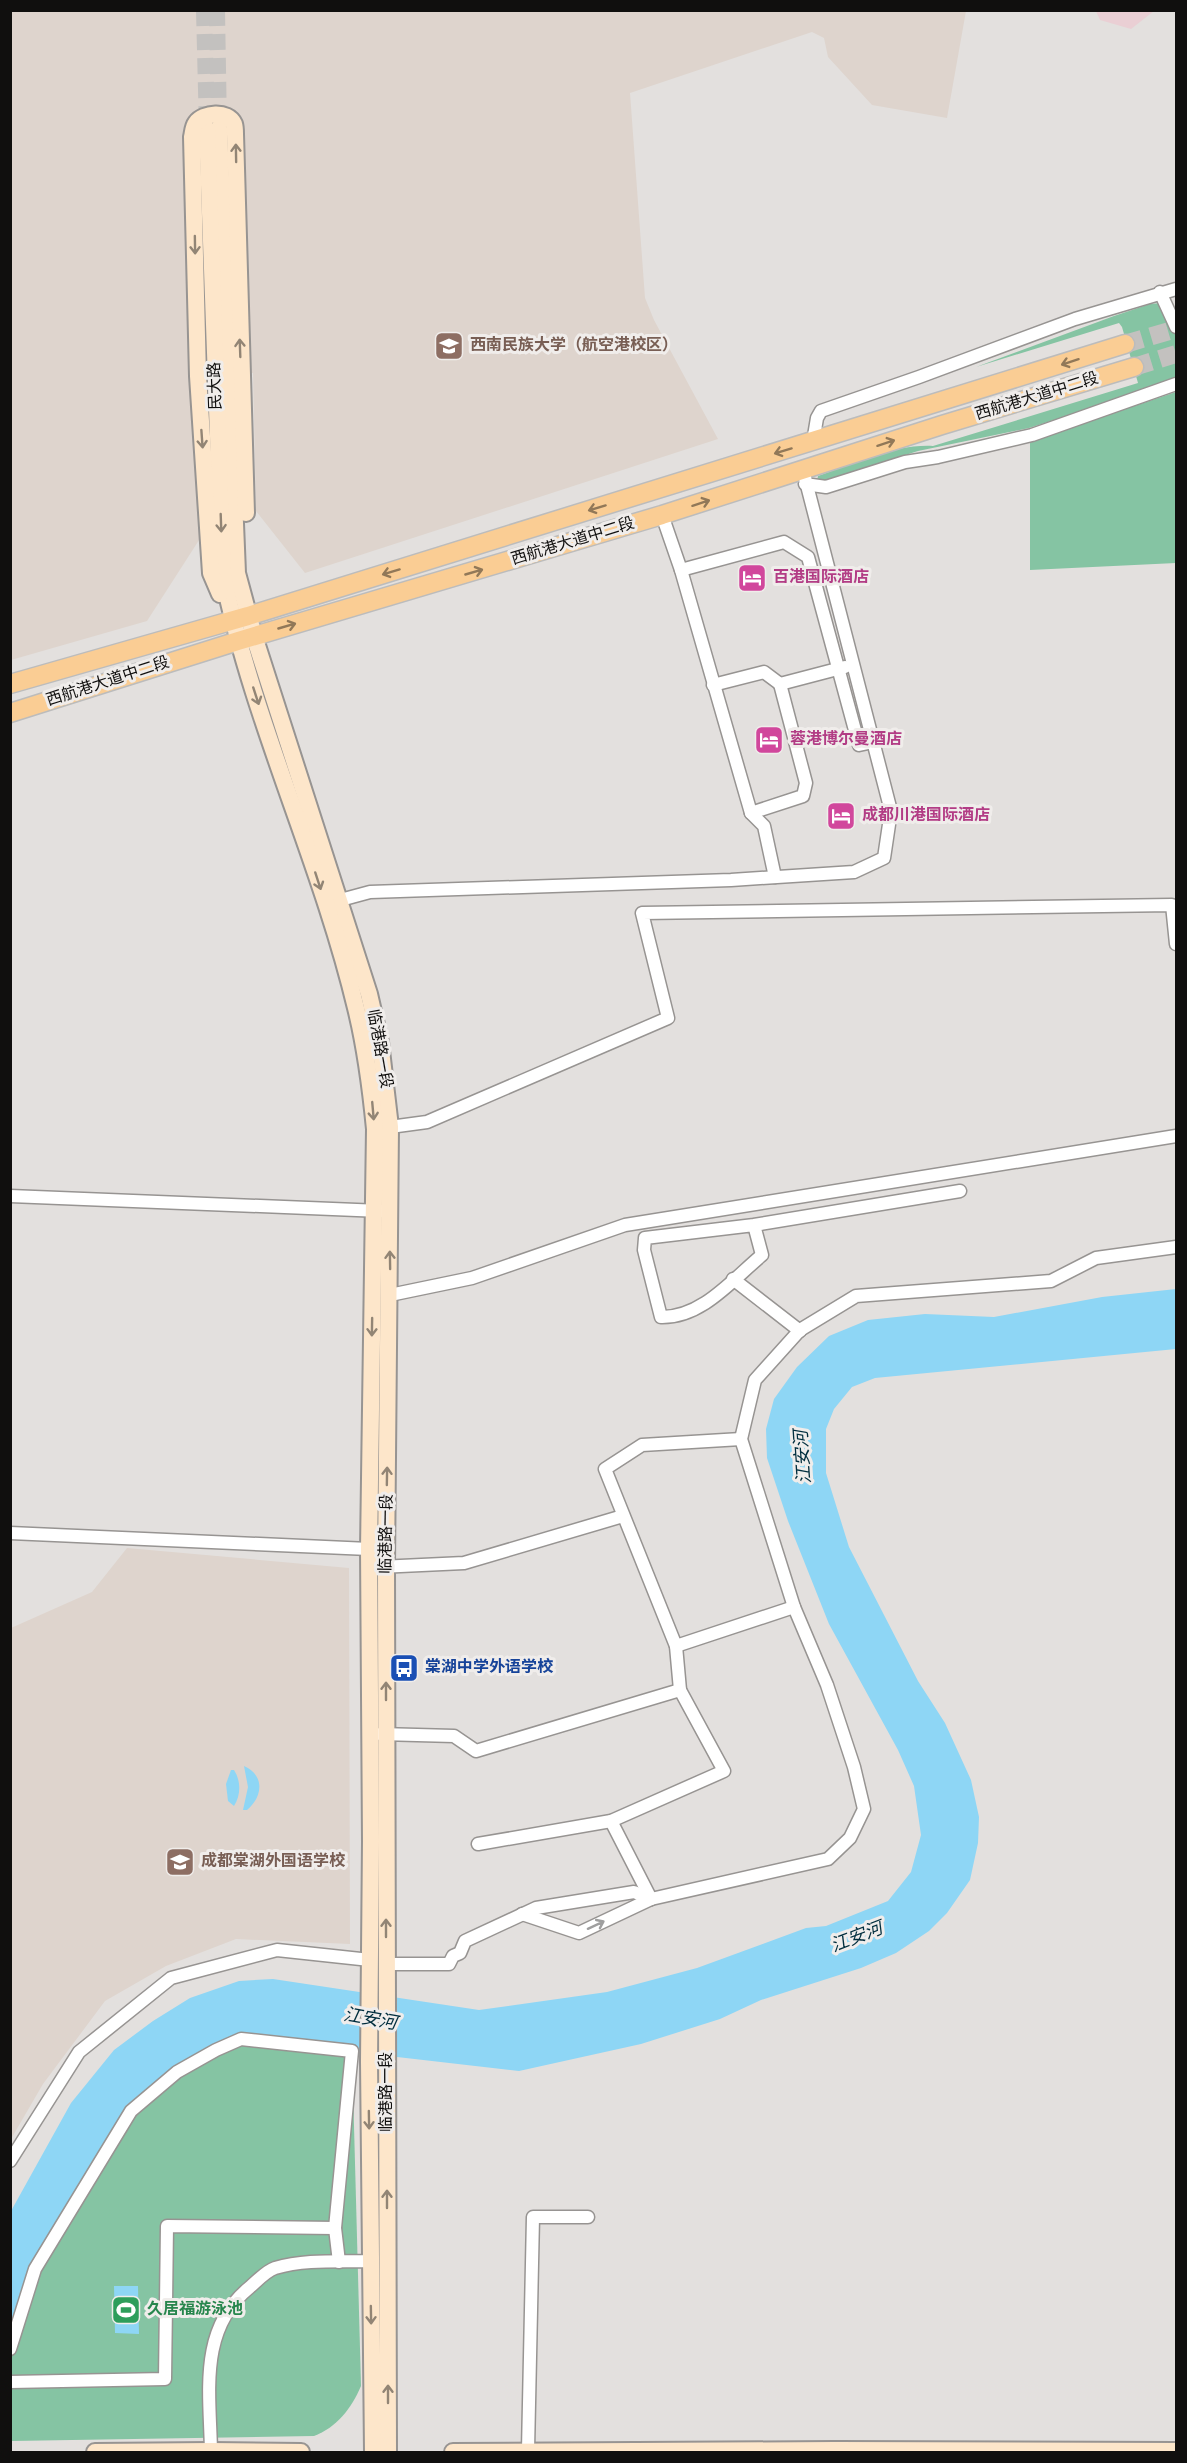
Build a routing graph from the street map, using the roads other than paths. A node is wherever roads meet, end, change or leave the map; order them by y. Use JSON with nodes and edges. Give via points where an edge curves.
{"nodes":[{"id":1,"x":213,"y":129,"type":"tunnel mouth"},
{"id":2,"x":1176,"y":289,"type":"edge"},
{"id":3,"x":1160,"y":292,"type":"junction"},
{"id":4,"x":1176,"y":327,"type":"edge"},
{"id":5,"x":1125,"y":344,"type":"tunnel mouth"},
{"id":6,"x":1134,"y":367,"type":"tunnel mouth"},
{"id":7,"x":1176,"y":384,"type":"edge"},
{"id":8,"x":813,"y":442,"type":"junction"},
{"id":9,"x":804,"y":477,"type":"junction"},
{"id":10,"x":662,"y":516,"type":"junction"},
{"id":11,"x":681,"y":570,"type":"junction"},
{"id":12,"x":240,"y":618,"type":"junction"},
{"id":13,"x":246,"y":638,"type":"junction"},
{"id":14,"x":854,"y":664,"type":"junction"},
{"id":15,"x":838,"y":669,"type":"junction"},
{"id":16,"x":10,"y":684,"type":"edge"},
{"id":17,"x":780,"y":684,"type":"junction"},
{"id":18,"x":714,"y":685,"type":"junction"},
{"id":19,"x":10,"y":713,"type":"edge"},
{"id":20,"x":873,"y":742,"type":"junction"},
{"id":21,"x":751,"y":813,"type":"junction"},
{"id":22,"x":775,"y":877,"type":"junction"},
{"id":23,"x":333,"y":902,"type":"junction"},
{"id":24,"x":1176,"y":944,"type":"edge"},
{"id":25,"x":390,"y":1127,"type":"junction"},
{"id":26,"x":1176,"y":1137,"type":"edge"},
{"id":27,"x":960,"y":1191,"type":"dead end"},
{"id":28,"x":10,"y":1196,"type":"edge"},
{"id":29,"x":381,"y":1211,"type":"junction"},
{"id":30,"x":754,"y":1225,"type":"junction"},
{"id":31,"x":1176,"y":1247,"type":"edge"},
{"id":32,"x":733,"y":1279,"type":"junction"},
{"id":33,"x":390,"y":1295,"type":"junction"},
{"id":34,"x":800,"y":1330,"type":"junction"},
{"id":35,"x":741,"y":1439,"type":"junction"},
{"id":36,"x":623,"y":1516,"type":"junction"},
{"id":37,"x":10,"y":1533,"type":"edge"},
{"id":38,"x":369,"y":1549,"type":"junction"},
{"id":39,"x":378,"y":1567,"type":"junction"},
{"id":40,"x":794,"y":1606,"type":"junction"},
{"id":41,"x":676,"y":1646,"type":"junction"},
{"id":42,"x":680,"y":1690,"type":"junction"},
{"id":43,"x":369,"y":1734,"type":"junction"},
{"id":44,"x":387,"y":1734,"type":"junction"},
{"id":45,"x":611,"y":1821,"type":"junction"},
{"id":46,"x":478,"y":1844,"type":"dead end"},
{"id":47,"x":651,"y":1899,"type":"junction"},
{"id":48,"x":522,"y":1914,"type":"junction"},
{"id":49,"x":378,"y":1962,"type":"junction"},
{"id":50,"x":378,"y":1985,"type":"junction"},
{"id":51,"x":10,"y":2161,"type":"edge"},
{"id":52,"x":588,"y":2217,"type":"dead end"},
{"id":53,"x":335,"y":2228,"type":"junction"},
{"id":54,"x":371,"y":2261,"type":"junction"},
{"id":55,"x":339,"y":2262,"type":"junction"},
{"id":56,"x":10,"y":2349,"type":"edge"},
{"id":57,"x":10,"y":2382,"type":"edge"},
{"id":58,"x":528,"y":2450,"type":"junction"},
{"id":59,"x":1176,"y":2451,"type":"edge"},
{"id":60,"x":95,"y":2452,"type":"edge"},
{"id":61,"x":211,"y":2452,"type":"edge"},
{"id":62,"x":301,"y":2452,"type":"edge"},
{"id":63,"x":373,"y":2452,"type":"edge"},
{"id":64,"x":388,"y":2452,"type":"edge"},
{"id":65,"x":453,"y":2452,"type":"edge"}],
"edges":[{"from":1,"to":12,"type":"main road","name":"民大路"},
{"from":2,"to":3,"type":"street"},
{"from":3,"to":4,"type":"street"},
{"from":3,"to":8,"type":"street","via":[[821,411]]},
{"from":5,"to":8,"type":"main road","one_way":true},
{"from":9,"to":6,"type":"main road","name":"西航港大道中二段","one_way":true,"via":[[942,425]]},
{"from":7,"to":9,"type":"street","via":[[1032,435],[905,462],[826,487]]},
{"from":8,"to":12,"type":"main road","one_way":true},
{"from":10,"to":9,"type":"main road","name":"西航港大道中二段","one_way":true},
{"from":9,"to":14,"type":"street"},
{"from":10,"to":11,"type":"street"},
{"from":13,"to":10,"type":"main road","name":"西航港大道中二段","one_way":true},
{"from":11,"to":15,"type":"street","via":[[784,542],[808,557]]},
{"from":11,"to":18,"type":"street"},
{"from":12,"to":12,"type":"main road","one_way":true,"via":[[235,134],[230,119],[216,115],[196,122],[192,137],[198,376],[211,573]]},
{"from":12,"to":13,"type":"main road","name":"民大路"},
{"from":12,"to":16,"type":"main road"},
{"from":13,"to":19,"type":"main road","name":"西航港大道中二段"},
{"from":13,"to":23,"type":"main road","name":"临港路一段"},
{"from":14,"to":15,"type":"street"},
{"from":14,"to":20,"type":"street"},
{"from":15,"to":17,"type":"street"},
{"from":15,"to":20,"type":"street","via":[[859,745]]},
{"from":17,"to":18,"type":"street","via":[[764,672]]},
{"from":17,"to":21,"type":"street","via":[[806,783],[803,796]]},
{"from":18,"to":21,"type":"street"},
{"from":20,"to":22,"type":"street","via":[[891,811],[884,858],[854,872]]},
{"from":21,"to":22,"type":"street","via":[[764,826]]},
{"from":22,"to":23,"type":"street","via":[[370,892]]},
{"from":23,"to":25,"type":"main road","name":"临港路一段","via":[[374,1013]]},
{"from":23,"to":29,"type":"main road","name":"临港路一段","one_way":true,"via":[[369,1072]]},
{"from":24,"to":25,"type":"street","via":[[1172,904],[642,913],[668,1018],[427,1122]]},
{"from":25,"to":29,"type":"main road","name":"临港路一段"},
{"from":26,"to":33,"type":"street","via":[[625,1225],[472,1278]]},
{"from":27,"to":30,"type":"street"},
{"from":28,"to":29,"type":"street"},
{"from":33,"to":29,"type":"main road","name":"临港路一段","one_way":true},
{"from":29,"to":38,"type":"main road","name":"临港路一段","one_way":true},
{"from":30,"to":32,"type":"street","via":[[762,1255]]},
{"from":30,"to":32,"type":"street","via":[[645,1238],[644,1250],[661,1317],[677,1317],[707,1302]]},
{"from":31,"to":34,"type":"street","via":[[1096,1258],[1051,1281],[856,1296]]},
{"from":32,"to":34,"type":"street"},
{"from":39,"to":33,"type":"main road","name":"临港路一段","one_way":true},
{"from":34,"to":35,"type":"street","via":[[755,1380]]},
{"from":35,"to":36,"type":"street","via":[[642,1445],[605,1469]]},
{"from":35,"to":40,"type":"street"},
{"from":36,"to":39,"type":"street","via":[[464,1563]]},
{"from":36,"to":41,"type":"street"},
{"from":37,"to":38,"type":"street"},
{"from":38,"to":39,"type":"main road","name":"临港路一段"},
{"from":39,"to":43,"type":"main road","name":"临港路一段"},
{"from":44,"to":39,"type":"main road","name":"临港路一段","one_way":true},
{"from":40,"to":41,"type":"street"},
{"from":40,"to":47,"type":"street","via":[[854,1767],[864,1809],[850,1838],[828,1859]]},
{"from":41,"to":42,"type":"street"},
{"from":42,"to":44,"type":"street","via":[[476,1751],[454,1736]]},
{"from":42,"to":45,"type":"street","via":[[724,1771]]},
{"from":43,"to":44,"type":"street"},
{"from":43,"to":49,"type":"main road","name":"临港路一段"},
{"from":49,"to":44,"type":"main road","name":"临港路一段","one_way":true},
{"from":45,"to":46,"type":"street"},
{"from":45,"to":47,"type":"street"},
{"from":47,"to":48,"type":"street","via":[[634,1892],[536,1908]]},
{"from":48,"to":47,"type":"street","one_way":true,"via":[[579,1933]]},
{"from":48,"to":49,"type":"street","via":[[465,1941],[449,1964]]},
{"from":49,"to":50,"type":"main road","name":"临港路一段"},
{"from":49,"to":51,"type":"street","via":[[277,1950],[171,1978],[79,2052]]},
{"from":50,"to":54,"type":"main road","name":"临港路一段","one_way":true,"via":[[369,2062]]},
{"from":64,"to":50,"type":"main road","name":"临港路一段","one_way":true,"via":[[387,2062]]},
{"from":52,"to":58,"type":"street","via":[[533,2217]]},
{"from":53,"to":55,"type":"street"},
{"from":53,"to":56,"type":"street","via":[[352,2051],[241,2038],[177,2072],[131,2111],[35,2269]]},
{"from":53,"to":57,"type":"street","via":[[167,2226],[165,2379]]},
{"from":54,"to":55,"type":"street"},
{"from":54,"to":63,"type":"main road","name":"临港路一段","one_way":true},
{"from":55,"to":61,"type":"street","via":[[310,2260],[272,2269],[234,2300],[219,2325],[211,2351]]},
{"from":58,"to":59,"type":"main road"},
{"from":58,"to":65,"type":"main road"},
{"from":60,"to":61,"type":"main road"},
{"from":61,"to":62,"type":"main road"}]}
